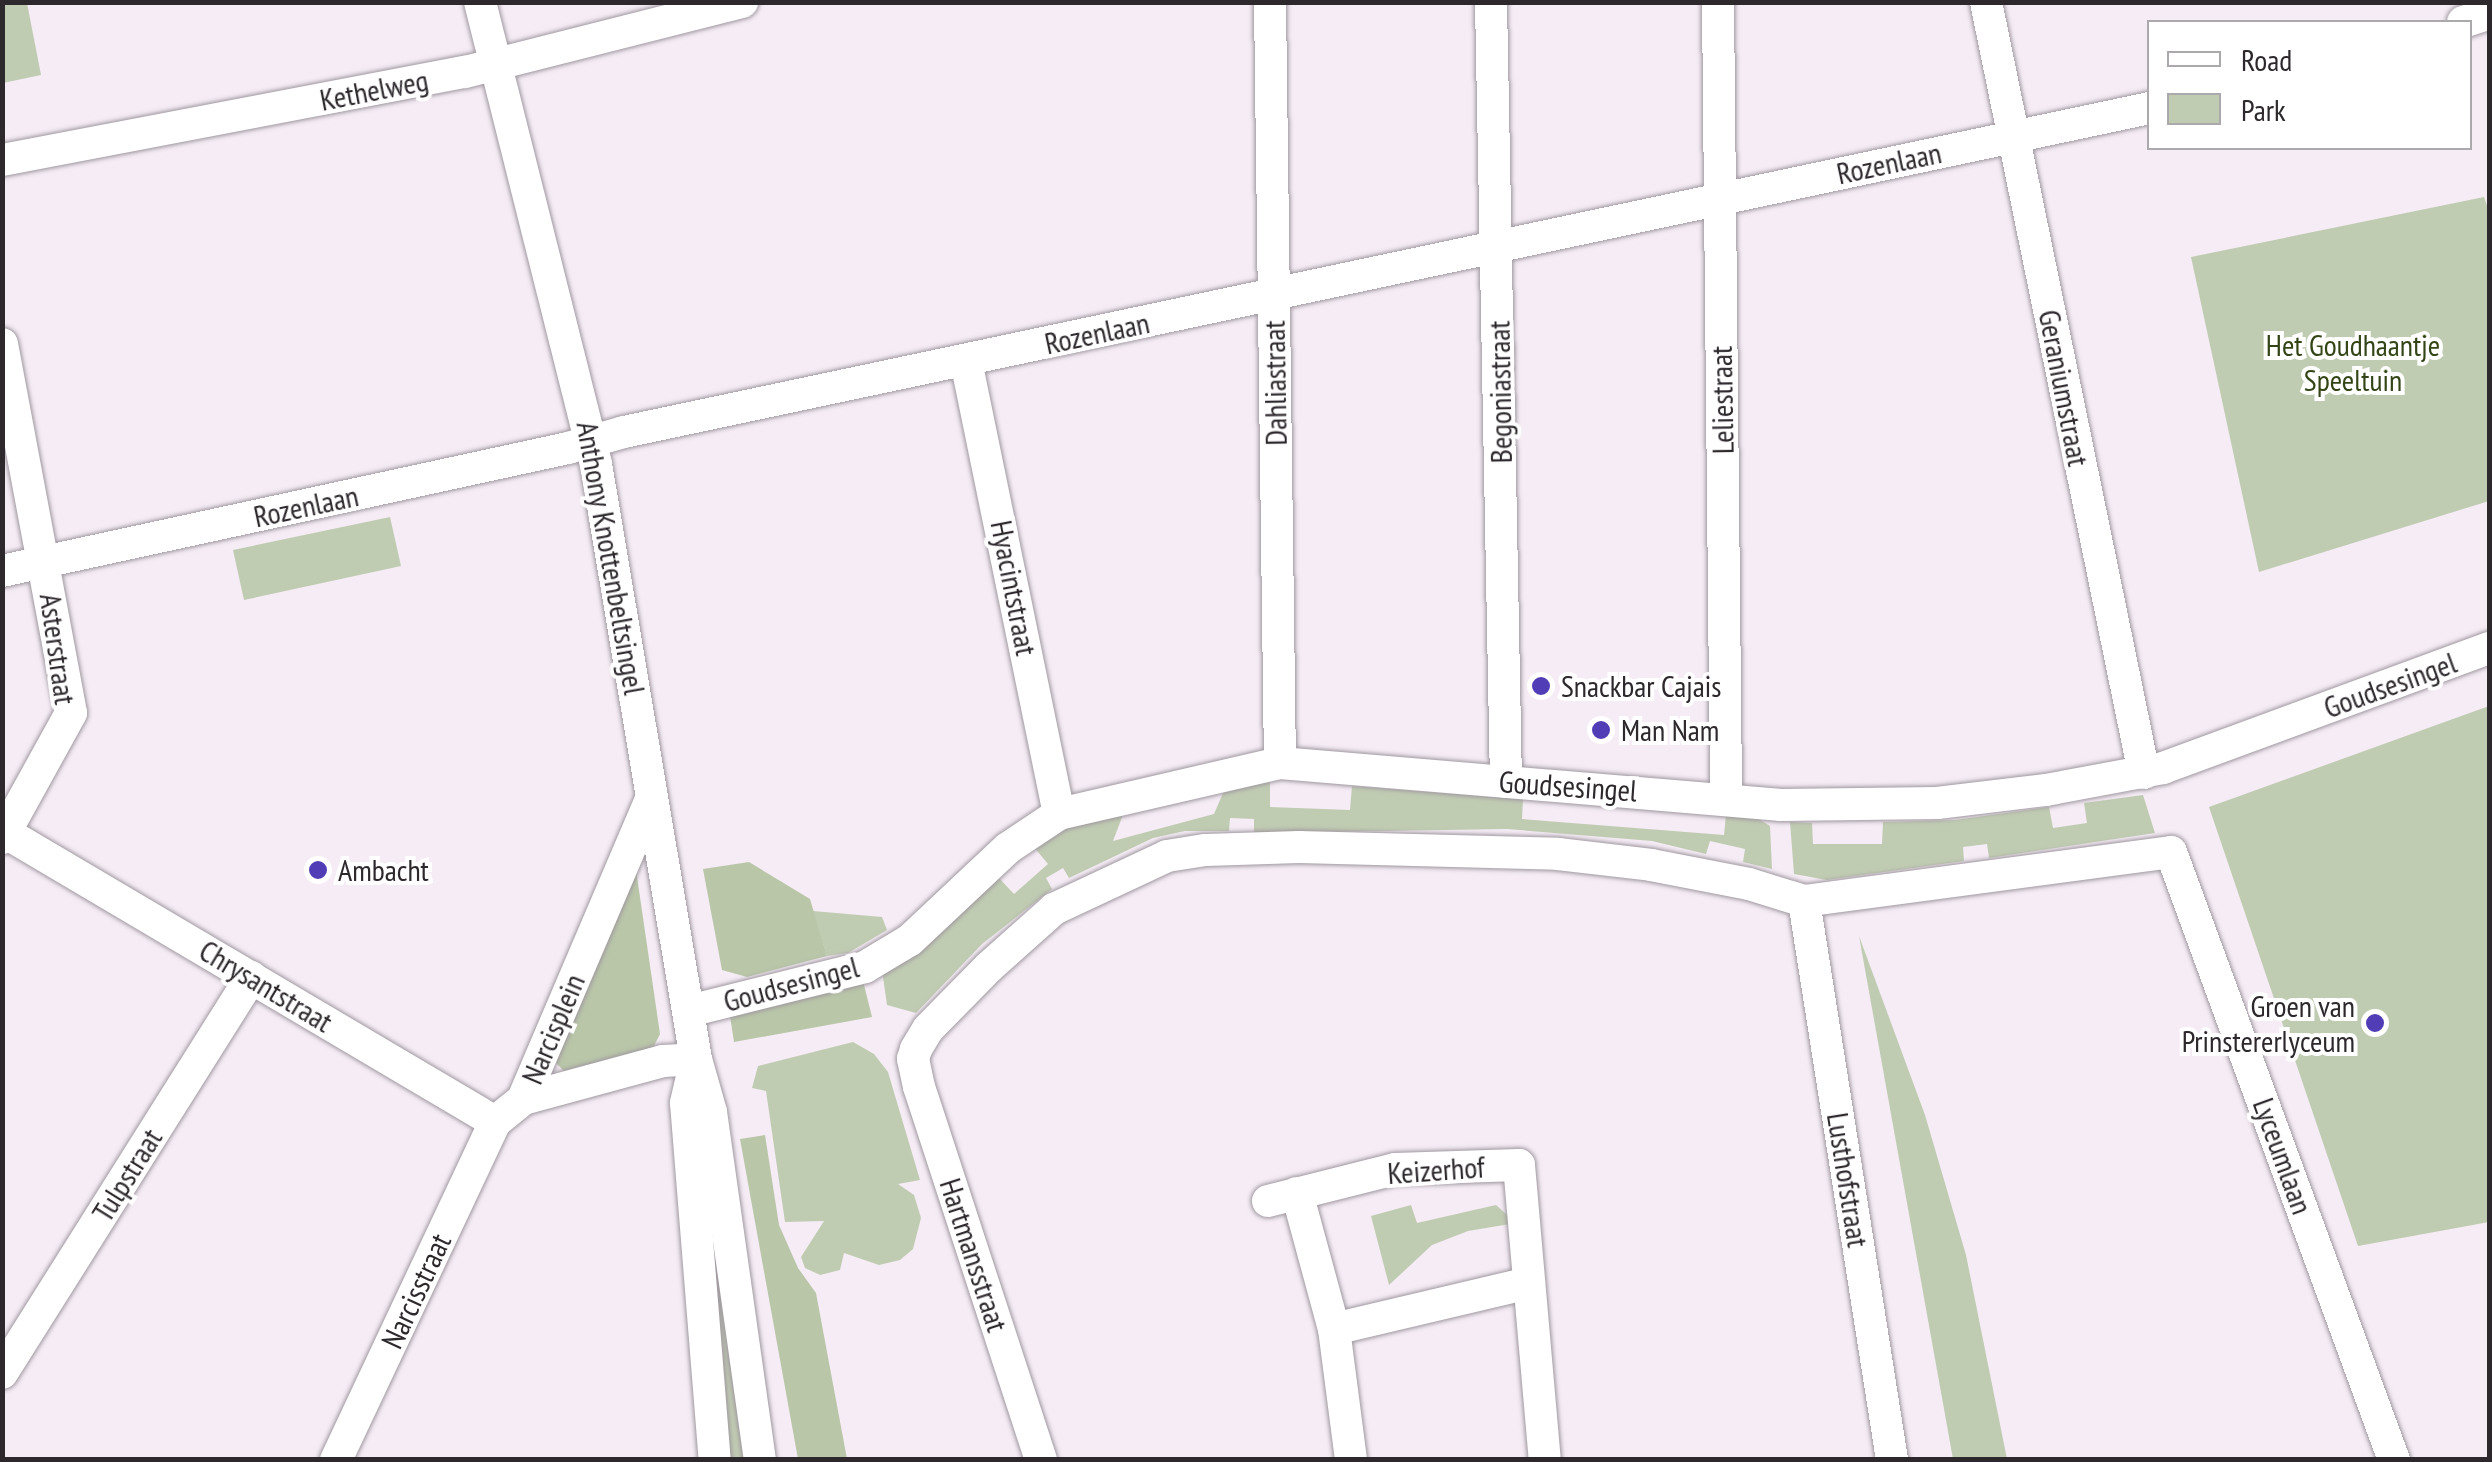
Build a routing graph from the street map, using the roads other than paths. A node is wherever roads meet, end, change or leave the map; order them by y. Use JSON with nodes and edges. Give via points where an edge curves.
{"nodes":[{"id":1,"x":480,"y":2,"type":"edge"},
{"id":2,"x":742,"y":2,"type":"edge"},
{"id":3,"x":1270,"y":2,"type":"edge"},
{"id":4,"x":1491,"y":2,"type":"edge"},
{"id":5,"x":1718,"y":2,"type":"edge"},
{"id":6,"x":1986,"y":2,"type":"edge"},
{"id":7,"x":496,"y":63,"type":"junction"},
{"id":8,"x":2147,"y":109,"type":"edge"},
{"id":9,"x":2014,"y":136,"type":"junction"},
{"id":10,"x":2,"y":160,"type":"edge"},
{"id":11,"x":1720,"y":198,"type":"junction"},
{"id":12,"x":1496,"y":245,"type":"junction"},
{"id":13,"x":1274,"y":295,"type":"junction"},
{"id":14,"x":2,"y":344,"type":"edge"},
{"id":15,"x":966,"y":362,"type":"junction"},
{"id":16,"x":7,"y":404,"type":"edge"},
{"id":17,"x":592,"y":441,"type":"junction"},
{"id":18,"x":46,"y":562,"type":"junction"},
{"id":19,"x":2,"y":571,"type":"edge"},
{"id":20,"x":2490,"y":648,"type":"edge"},
{"id":21,"x":1280,"y":763,"type":"junction"},
{"id":22,"x":2144,"y":772,"type":"junction"},
{"id":23,"x":1506,"y":782,"type":"junction"},
{"id":24,"x":653,"y":795,"type":"junction"},
{"id":25,"x":1726,"y":797,"type":"junction"},
{"id":26,"x":1059,"y":814,"type":"junction"},
{"id":27,"x":4,"y":836,"type":"edge"},
{"id":28,"x":1804,"y":902,"type":"junction"},
{"id":29,"x":251,"y":977,"type":"junction"},
{"id":30,"x":689,"y":1012,"type":"junction"},
{"id":31,"x":696,"y":1059,"type":"junction"},
{"id":32,"x":523,"y":1099,"type":"junction"},
{"id":33,"x":496,"y":1122,"type":"junction"},
{"id":34,"x":1529,"y":1283,"type":"junction"},
{"id":35,"x":1334,"y":1330,"type":"junction"},
{"id":36,"x":2,"y":1373,"type":"edge"},
{"id":37,"x":336,"y":1460,"type":"edge"},
{"id":38,"x":715,"y":1460,"type":"edge"},
{"id":39,"x":760,"y":1460,"type":"edge"},
{"id":40,"x":1041,"y":1460,"type":"edge"},
{"id":41,"x":1352,"y":1460,"type":"edge"},
{"id":42,"x":1545,"y":1460,"type":"edge"},
{"id":43,"x":1892,"y":1460,"type":"edge"},
{"id":44,"x":2394,"y":1460,"type":"edge"}],
"edges":[{"from":1,"to":7,"type":"street","name":"Anthony Knottenbeltsingel"},
{"from":2,"to":7,"type":"street","name":"Kethelweg"},
{"from":3,"to":13,"type":"street","name":"Dahliastraat"},
{"from":4,"to":12,"type":"street","name":"Begoniastraat"},
{"from":5,"to":11,"type":"street","name":"Leliestraat"},
{"from":6,"to":9,"type":"street","name":"Geraniumstraat"},
{"from":7,"to":10,"type":"street","name":"Kethelweg"},
{"from":7,"to":17,"type":"street","name":"Anthony Knottenbeltsingel"},
{"from":8,"to":9,"type":"street","name":"Rozenlaan"},
{"from":9,"to":11,"type":"street","name":"Rozenlaan"},
{"from":9,"to":22,"type":"street","name":"Geraniumstraat"},
{"from":11,"to":12,"type":"street","name":"Rozenlaan"},
{"from":11,"to":25,"type":"street","name":"Leliestraat"},
{"from":12,"to":13,"type":"street","name":"Rozenlaan"},
{"from":12,"to":23,"type":"street","name":"Begoniastraat"},
{"from":13,"to":15,"type":"street","name":"Rozenlaan"},
{"from":13,"to":21,"type":"street","name":"Dahliastraat"},
{"from":14,"to":16,"type":"street","name":"Asterstraat"},
{"from":15,"to":17,"type":"street","name":"Rozenlaan"},
{"from":15,"to":26,"type":"street","name":"Hyacintstraat"},
{"from":16,"to":18,"type":"street","name":"Asterstraat"},
{"from":17,"to":18,"type":"street","name":"Rozenlaan"},
{"from":17,"to":24,"type":"street","name":"Anthony Knottenbeltsingel"},
{"from":18,"to":19,"type":"street","name":"Rozenlaan"},
{"from":18,"to":27,"type":"street","name":"Asterstraat","via":[[70,713]]},
{"from":20,"to":22,"type":"street","name":"Goudsesingel"},
{"from":21,"to":23,"type":"street","name":"Goudsesingel"},
{"from":21,"to":26,"type":"street","name":"Goudsesingel"},
{"from":22,"to":25,"type":"street","name":"Goudsesingel","via":[[1937,804],[1781,804]]},
{"from":23,"to":25,"type":"street","name":"Goudsesingel"},
{"from":24,"to":30,"type":"street","name":"Anthony Knottenbeltsingel"},
{"from":24,"to":32,"type":"street","name":"Narcisplein"},
{"from":26,"to":30,"type":"street","name":"Goudsesingel","via":[[1008,848],[910,940],[865,968]]},
{"from":27,"to":29,"type":"street","name":"Chrysantstraat"},
{"from":28,"to":40,"type":"street","name":"Hartmansstraat","via":[[1748,884],[1558,854],[1298,847],[1206,850],[1153,862],[1054,909],[928,1029],[913,1059]]},
{"from":28,"to":43,"type":"street","name":"Lusthofstraat"},
{"from":28,"to":44,"type":"street","name":"Lyceumlaan","via":[[2171,852]]},
{"from":29,"to":33,"type":"street","name":"Chrysantstraat"},
{"from":29,"to":36,"type":"street","name":"Tulpstraat"},
{"from":30,"to":31,"type":"street","name":"Anthony Knottenbeltsingel"},
{"from":31,"to":32,"type":"street","name":"Narcisplein","via":[[664,1061]]},
{"from":31,"to":38,"type":"street","name":"Anthony Knottenbeltsingel","via":[[686,1102]]},
{"from":31,"to":39,"type":"street","name":"Anthony Knottenbeltsingel","via":[[711,1112]]},
{"from":32,"to":33,"type":"street"},
{"from":33,"to":37,"type":"street","name":"Narcisstraat"},
{"from":34,"to":35,"type":"street"},
{"from":34,"to":35,"type":"street","name":"Keizerhof","via":[[1519,1164],[1395,1170],[1282,1197]]},
{"from":34,"to":42,"type":"street","name":"Keizerhof"},
{"from":35,"to":41,"type":"street","name":"Keizerhof"}]}
